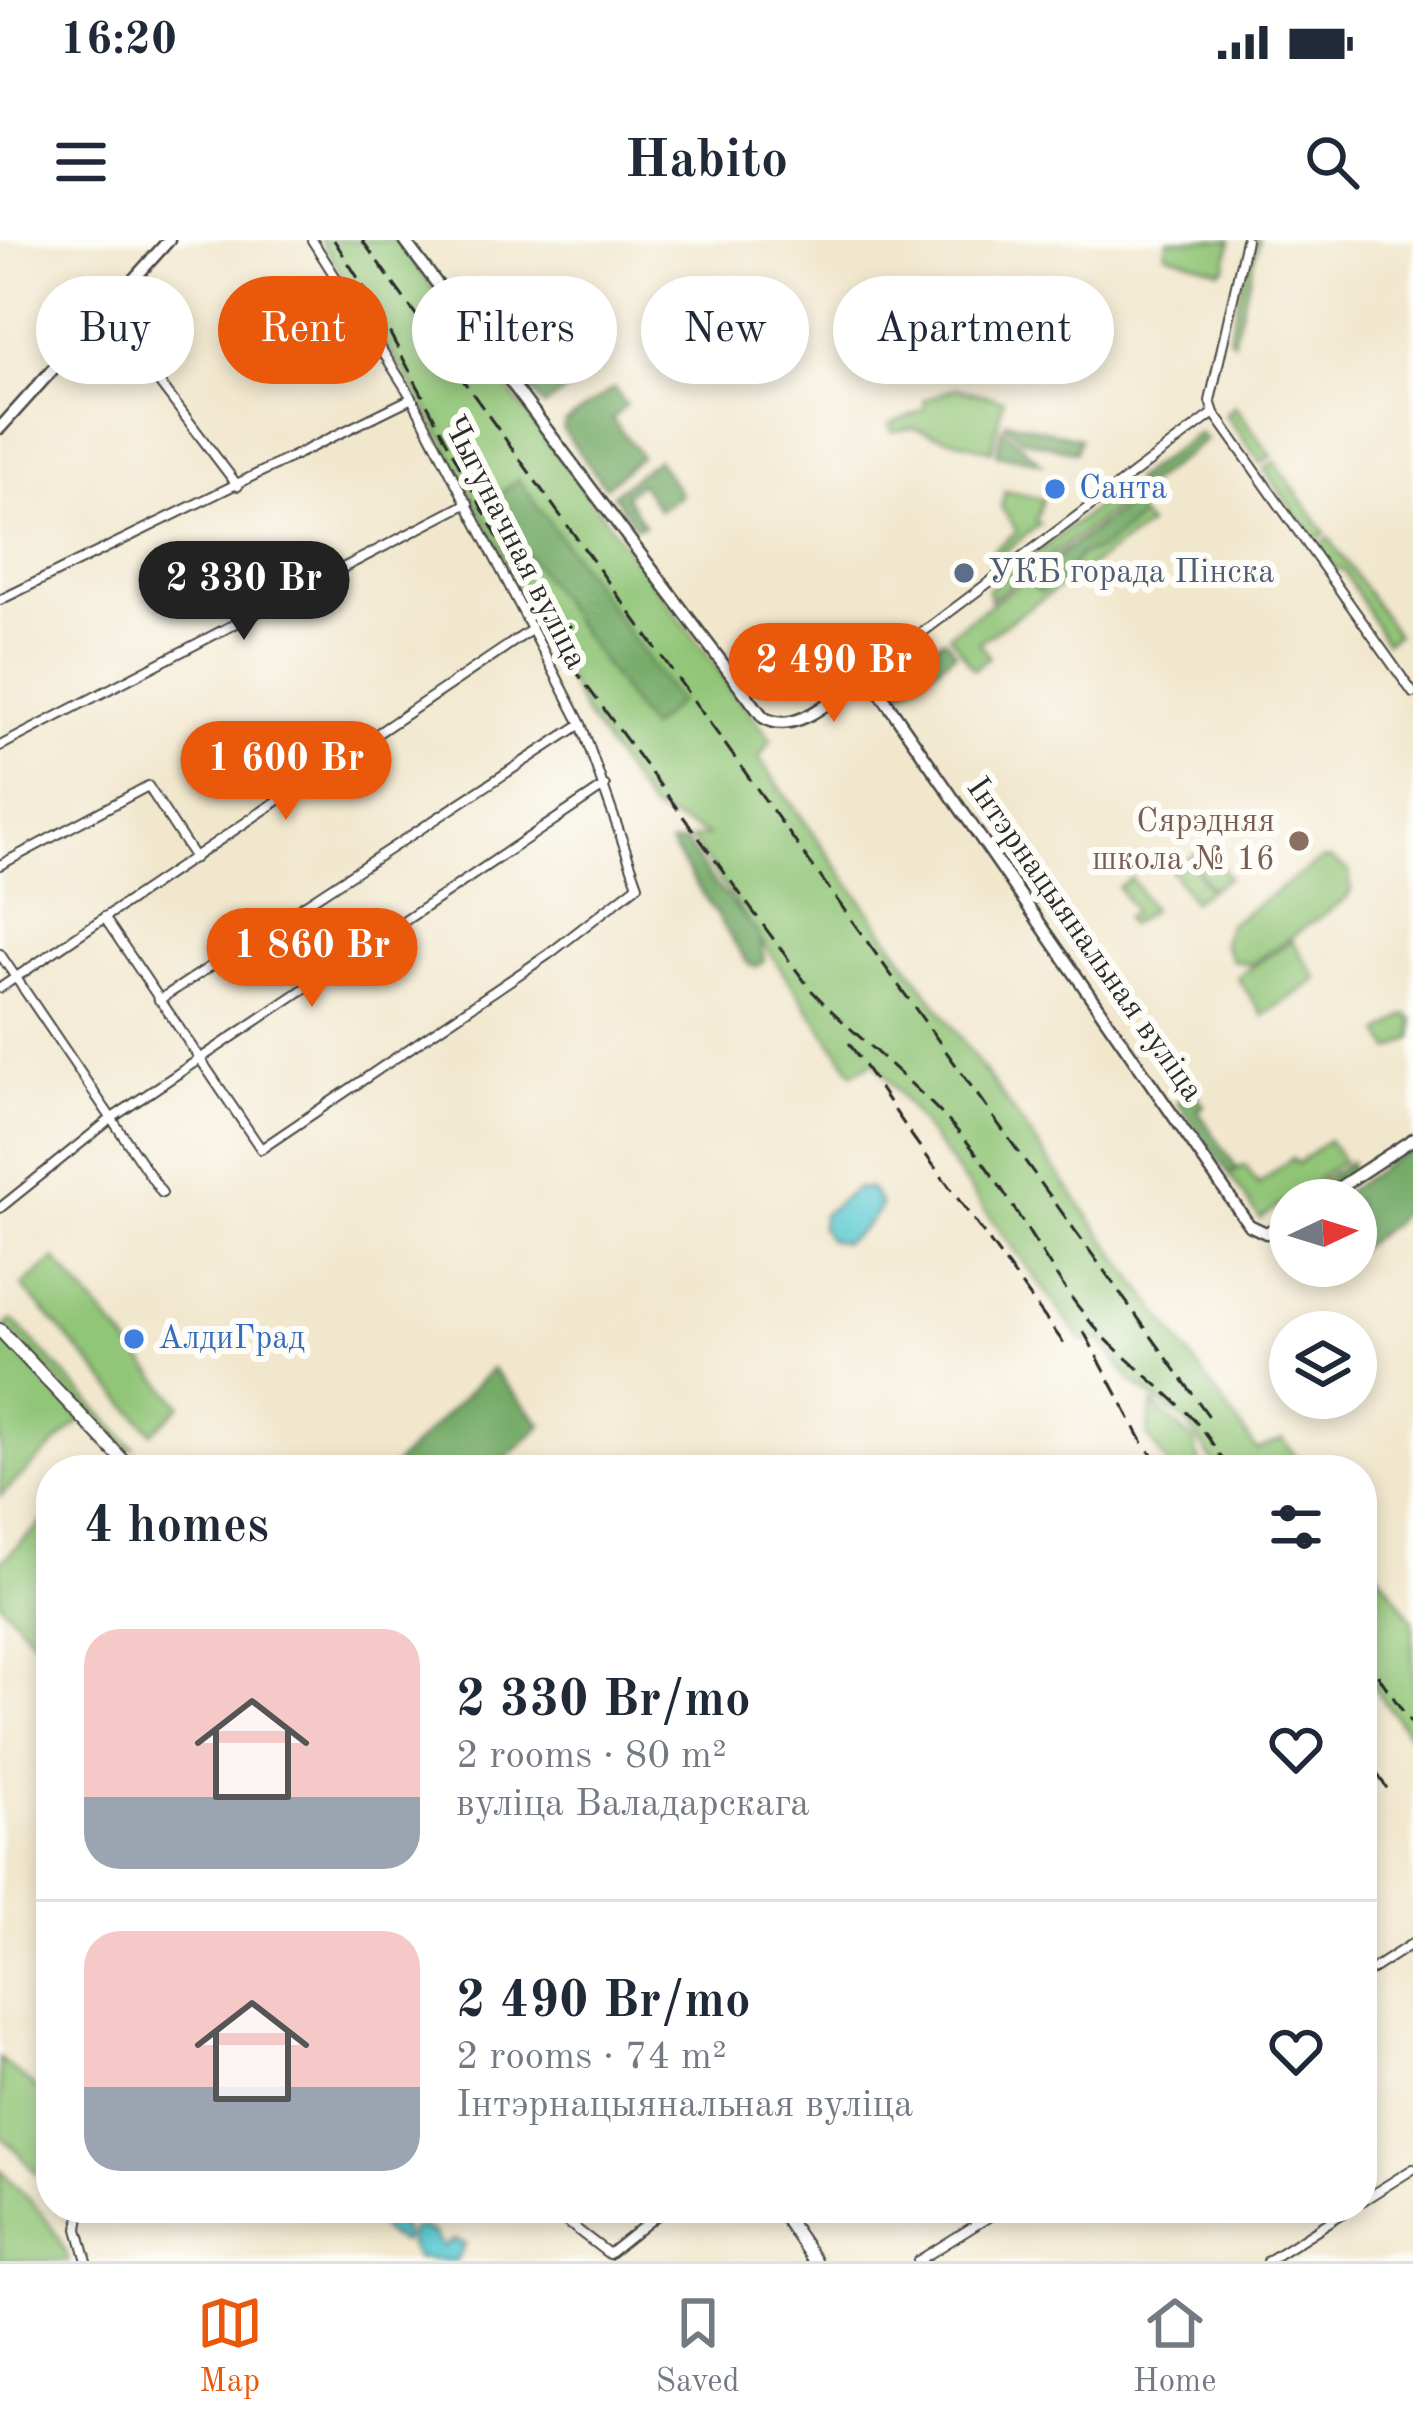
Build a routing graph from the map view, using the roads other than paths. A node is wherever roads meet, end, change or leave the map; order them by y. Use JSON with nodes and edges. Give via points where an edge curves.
{"nodes":[{"id":1,"x":169,"y":240,"type":"edge"},
{"id":2,"x":312,"y":240,"type":"edge"},
{"id":3,"x":404,"y":240,"type":"edge"},
{"id":4,"x":1246,"y":240,"type":"edge"},
{"id":5,"x":136,"y":276,"type":"edge"},
{"id":6,"x":39,"y":384,"type":"edge"},
{"id":7,"x":161,"y":384,"type":"edge"},
{"id":8,"x":412,"y":398,"type":"junction"},
{"id":9,"x":1214,"y":413,"type":"junction"},
{"id":10,"x":0,"y":428,"type":"edge"},
{"id":11,"x":238,"y":486,"type":"junction"},
{"id":12,"x":468,"y":503,"type":"junction"},
{"id":13,"x":0,"y":600,"type":"edge"},
{"id":14,"x":531,"y":630,"type":"junction"},
{"id":15,"x":866,"y":674,"type":"junction"},
{"id":16,"x":1413,"y":694,"type":"edge"},
{"id":17,"x":581,"y":724,"type":"junction"},
{"id":18,"x":0,"y":746,"type":"edge"},
{"id":19,"x":605,"y":787,"type":"junction"},
{"id":20,"x":195,"y":858,"type":"junction"},
{"id":21,"x":0,"y":865,"type":"edge"},
{"id":22,"x":104,"y":917,"type":"junction"},
{"id":23,"x":0,"y":954,"type":"edge"},
{"id":24,"x":15,"y":978,"type":"junction"},
{"id":25,"x":0,"y":988,"type":"edge"},
{"id":26,"x":159,"y":1000,"type":"junction"},
{"id":27,"x":200,"y":1060,"type":"junction"},
{"id":28,"x":112,"y":1118,"type":"junction"},
{"id":29,"x":1413,"y":1138,"type":"edge"},
{"id":30,"x":1352,"y":1179,"type":"edge"},
{"id":31,"x":162,"y":1192,"type":"dead end"},
{"id":32,"x":0,"y":1208,"type":"edge"},
{"id":33,"x":1269,"y":1230,"type":"edge"},
{"id":34,"x":0,"y":1330,"type":"edge"},
{"id":35,"x":118,"y":1455,"type":"edge"},
{"id":36,"x":1413,"y":1942,"type":"edge"},
{"id":37,"x":1377,"y":1966,"type":"edge"},
{"id":38,"x":1413,"y":2169,"type":"edge"},
{"id":39,"x":1377,"y":2192,"type":"edge"},
{"id":40,"x":79,"y":2223,"type":"edge"},
{"id":41,"x":569,"y":2223,"type":"edge"},
{"id":42,"x":647,"y":2223,"type":"edge"},
{"id":43,"x":789,"y":2223,"type":"edge"},
{"id":44,"x":979,"y":2223,"type":"edge"},
{"id":45,"x":1328,"y":2223,"type":"edge"},
{"id":46,"x":87,"y":2261,"type":"edge"},
{"id":47,"x":815,"y":2261,"type":"edge"},
{"id":48,"x":918,"y":2261,"type":"edge"},
{"id":49,"x":1268,"y":2261,"type":"edge"}],
"edges":[{"from":1,"to":5,"type":"street"},
{"from":2,"to":8,"type":"street","name":"Чыгуначная вуліца"},
{"from":3,"to":15,"type":"street","via":[[764,717],[795,722]]},
{"from":4,"to":9,"type":"street","via":[[1210,401]]},
{"from":6,"to":10,"type":"street"},
{"from":7,"to":11,"type":"street"},
{"from":8,"to":11,"type":"street"},
{"from":8,"to":12,"type":"street","name":"Чыгуначная вуліца"},
{"from":9,"to":15,"type":"street"},
{"from":9,"to":16,"type":"street"},
{"from":11,"to":13,"type":"street"},
{"from":12,"to":14,"type":"street","name":"Чыгуначная вуліца"},
{"from":12,"to":18,"type":"street"},
{"from":14,"to":17,"type":"street","name":"Чыгуначная вуліца"},
{"from":14,"to":20,"type":"street"},
{"from":15,"to":33,"type":"street","name":"Інтэрнацыянальная вуліца","via":[[1236,1208],[1258,1232]]},
{"from":17,"to":19,"type":"street","name":"Чыгуначная вуліца"},
{"from":17,"to":26,"type":"street"},
{"from":19,"to":27,"type":"street"},
{"from":19,"to":27,"type":"street","name":"Чыгуначная вуліца","via":[[638,885],[261,1149]]},
{"from":20,"to":21,"type":"street","via":[[148,786]]},
{"from":20,"to":22,"type":"street"},
{"from":22,"to":24,"type":"street"},
{"from":22,"to":26,"type":"street"},
{"from":23,"to":24,"type":"street"},
{"from":24,"to":25,"type":"street"},
{"from":24,"to":28,"type":"street"},
{"from":26,"to":27,"type":"street"},
{"from":27,"to":28,"type":"street"},
{"from":28,"to":31,"type":"street"},
{"from":28,"to":32,"type":"street"},
{"from":29,"to":30,"type":"street"},
{"from":34,"to":35,"type":"main road"},
{"from":36,"to":37,"type":"street"},
{"from":38,"to":39,"type":"street"},
{"from":40,"to":46,"type":"street"},
{"from":41,"to":42,"type":"street","via":[[609,2254]]},
{"from":43,"to":47,"type":"main road"},
{"from":44,"to":48,"type":"street"},
{"from":45,"to":49,"type":"street"}]}
